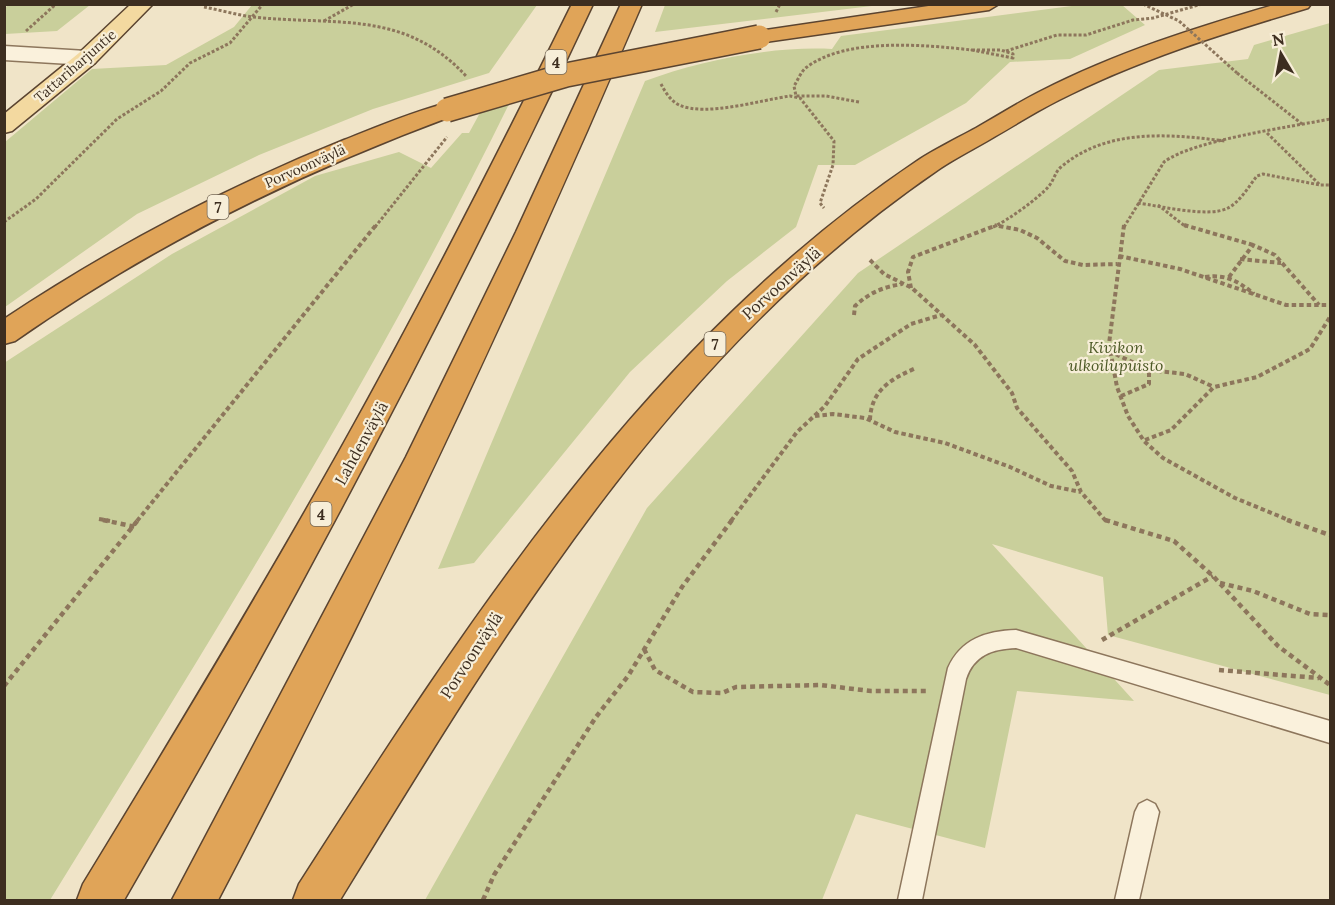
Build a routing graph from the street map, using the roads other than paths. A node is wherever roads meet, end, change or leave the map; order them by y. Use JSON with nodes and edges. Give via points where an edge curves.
{"nodes":[{"id":1,"x":119,"y":4,"type":"edge"},
{"id":2,"x":143,"y":4,"type":"edge"},
{"id":3,"x":583,"y":4,"type":"edge"},
{"id":4,"x":632,"y":4,"type":"edge"},
{"id":5,"x":989,"y":4,"type":"edge"},
{"id":6,"x":1301,"y":4,"type":"edge"},
{"id":7,"x":4,"y":53,"type":"edge"},
{"id":8,"x":62,"y":56,"type":"junction"},
{"id":9,"x":87,"y":58,"type":"junction"},
{"id":10,"x":4,"y":101,"type":"edge"},
{"id":11,"x":4,"y":126,"type":"edge"},
{"id":12,"x":4,"y":334,"type":"edge"},
{"id":13,"x":1330,"y":732,"type":"edge"},
{"id":14,"x":1147,"y":812,"type":"dead end"},
{"id":15,"x":99,"y":900,"type":"edge"},
{"id":16,"x":194,"y":900,"type":"edge"},
{"id":17,"x":315,"y":900,"type":"edge"},
{"id":18,"x":910,"y":900,"type":"edge"},
{"id":19,"x":1127,"y":900,"type":"edge"}],
"edges":[{"from":1,"to":8,"type":"main road","name":"Tattariharjuntie"},
{"from":2,"to":9,"type":"main road","name":"Tattariharjuntie"},
{"from":3,"to":15,"type":"highway","name":"Lahdenväylä","number":"4","via":[[529,120],[368,431]]},
{"from":4,"to":16,"type":"highway","via":[[428,451]]},
{"from":5,"to":12,"type":"highway","name":"Porvoonväylä","number":"7","bridge":true,"via":[[759,37],[566,75],[449,121],[321,158],[187,222],[47,304]]},
{"from":6,"to":17,"type":"highway","name":"Porvoonväylä","number":"7","via":[[1184,39],[1047,97],[904,182],[777,283],[678,384],[569,513],[482,636]]},
{"from":7,"to":8,"type":"street"},
{"from":8,"to":9,"type":"street"},
{"from":8,"to":10,"type":"main road","name":"Tattariharjuntie"},
{"from":9,"to":11,"type":"main road","name":"Tattariharjuntie"},
{"from":13,"to":18,"type":"lane","via":[[1016,639],[982,643],[960,664]]},
{"from":14,"to":19,"type":"lane"}]}
